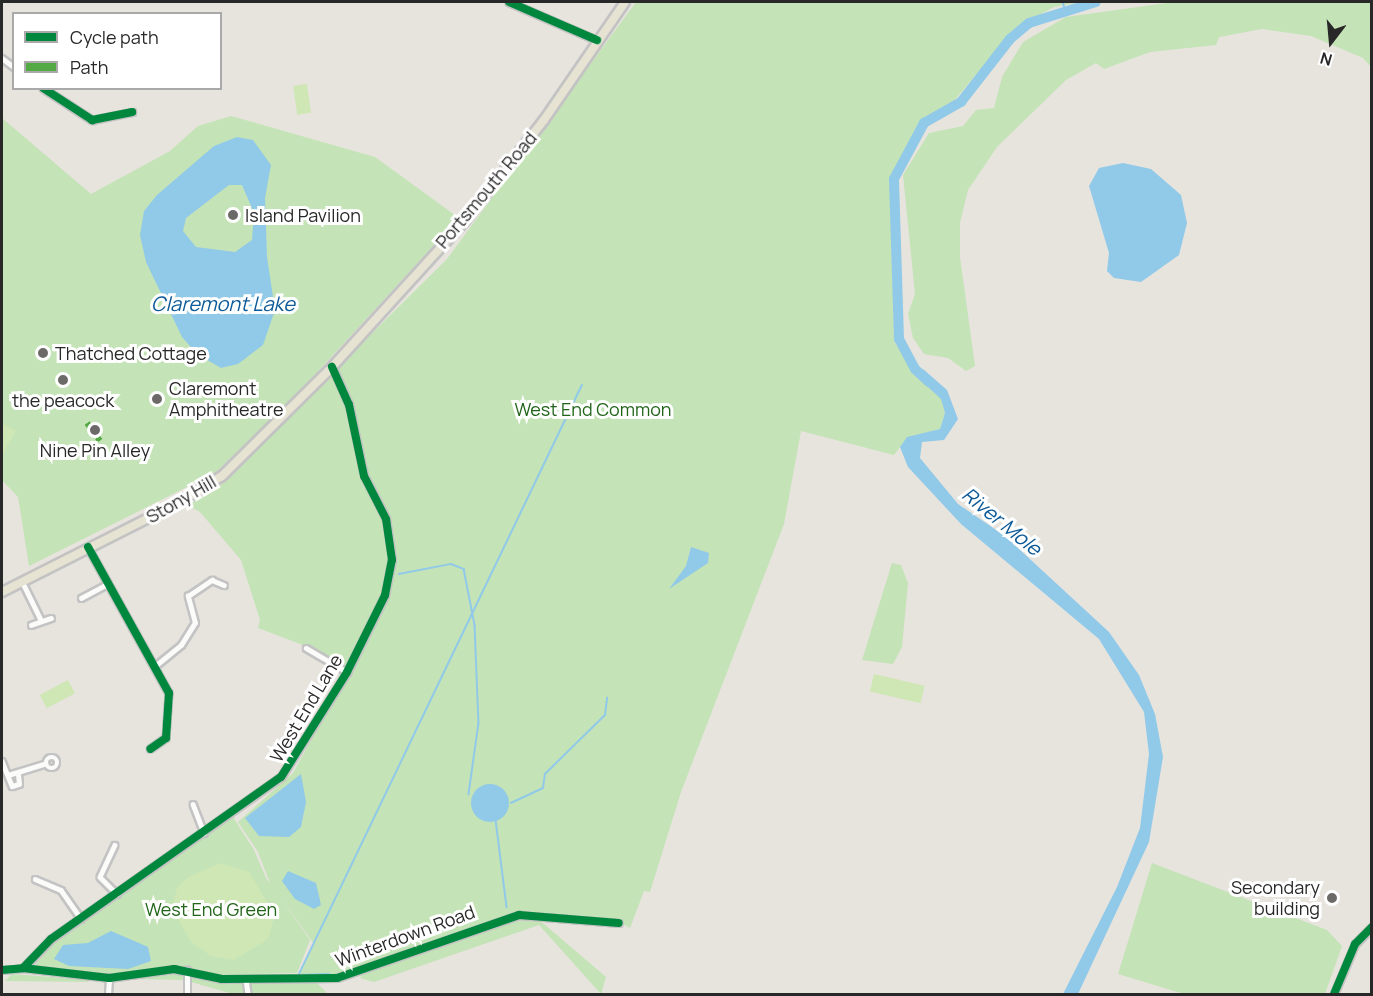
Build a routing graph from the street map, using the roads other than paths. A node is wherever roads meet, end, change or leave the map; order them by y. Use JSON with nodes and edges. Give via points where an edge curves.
{"nodes":[{"id":1,"x":509,"y":2,"type":"edge"},
{"id":2,"x":625,"y":2,"type":"edge"},
{"id":3,"x":597,"y":40,"type":"junction"},
{"id":4,"x":46,"y":90,"type":"edge"},
{"id":5,"x":132,"y":112,"type":"dead end"},
{"id":6,"x":332,"y":367,"type":"junction"},
{"id":7,"x":88,"y":547,"type":"junction"},
{"id":8,"x":22,"y":581,"type":"junction"},
{"id":9,"x":107,"y":584,"type":"junction"},
{"id":10,"x":224,"y":585,"type":"dead end"},
{"id":11,"x":2,"y":592,"type":"edge"},
{"id":12,"x":81,"y":598,"type":"dead end"},
{"id":13,"x":51,"y":618,"type":"dead end"},
{"id":14,"x":41,"y":620,"type":"junction"},
{"id":15,"x":31,"y":625,"type":"dead end"},
{"id":16,"x":306,"y":648,"type":"dead end"},
{"id":17,"x":155,"y":666,"type":"junction"},
{"id":18,"x":347,"y":672,"type":"junction"},
{"id":19,"x":150,"y":749,"type":"dead end"},
{"id":20,"x":2,"y":760,"type":"edge"},
{"id":21,"x":45,"y":764,"type":"dead end"},
{"id":22,"x":8,"y":774,"type":"junction"},
{"id":23,"x":18,"y":774,"type":"junction"},
{"id":24,"x":193,"y":804,"type":"dead end"},
{"id":25,"x":204,"y":832,"type":"junction"},
{"id":26,"x":115,"y":844,"type":"dead end"},
{"id":27,"x":34,"y":879,"type":"dead end"},
{"id":28,"x":117,"y":894,"type":"junction"},
{"id":29,"x":81,"y":920,"type":"junction"},
{"id":30,"x":619,"y":922,"type":"dead end"},
{"id":31,"x":1371,"y":927,"type":"edge"},
{"id":32,"x":23,"y":968,"type":"junction"},
{"id":33,"x":2,"y":970,"type":"edge"},
{"id":34,"x":187,"y":970,"type":"junction"},
{"id":35,"x":109,"y":978,"type":"junction"},
{"id":36,"x":246,"y":979,"type":"junction"},
{"id":37,"x":108,"y":994,"type":"edge"},
{"id":38,"x":187,"y":994,"type":"edge"},
{"id":39,"x":248,"y":994,"type":"edge"},
{"id":40,"x":1334,"y":994,"type":"edge"}],
"edges":[{"from":1,"to":3,"type":"street"},
{"from":2,"to":3,"type":"main road","name":"Portsmouth Road"},
{"from":3,"to":6,"type":"main road","name":"Portsmouth Road","via":[[493,187]]},
{"from":4,"to":5,"type":"street","via":[[92,120]]},
{"from":6,"to":7,"type":"main road","name":"Stony Hill","via":[[222,476]]},
{"from":6,"to":18,"type":"street","name":"West End Lane","via":[[349,405],[364,476],[386,519],[392,560],[385,595]]},
{"from":7,"to":8,"type":"main road","name":"Stony Hill"},
{"from":7,"to":9,"type":"street"},
{"from":8,"to":11,"type":"main road","name":"Stony Hill"},
{"from":8,"to":14,"type":"street"},
{"from":9,"to":12,"type":"street"},
{"from":9,"to":17,"type":"street"},
{"from":10,"to":17,"type":"street","via":[[212,580],[187,598],[195,623],[181,645]]},
{"from":13,"to":14,"type":"street"},
{"from":14,"to":15,"type":"street"},
{"from":16,"to":18,"type":"street"},
{"from":17,"to":19,"type":"street","via":[[169,693],[166,738]]},
{"from":18,"to":25,"type":"street","name":"West End Lane","via":[[282,777]]},
{"from":20,"to":22,"type":"street"},
{"from":21,"to":23,"type":"street"},
{"from":22,"to":23,"type":"street"},
{"from":22,"to":23,"type":"street","via":[[16,787]]},
{"from":24,"to":25,"type":"street"},
{"from":25,"to":28,"type":"street","name":"West End Lane"},
{"from":26,"to":28,"type":"street","via":[[100,877]]},
{"from":27,"to":29,"type":"street","via":[[61,890]]},
{"from":28,"to":29,"type":"street","name":"West End Lane"},
{"from":29,"to":32,"type":"street","name":"West End Lane"},
{"from":30,"to":36,"type":"street","name":"Winterdown Road","via":[[519,915],[337,978]]},
{"from":31,"to":40,"type":"street","via":[[1355,944]]},
{"from":32,"to":33,"type":"street"},
{"from":32,"to":35,"type":"street","name":"Winterdown Road"},
{"from":34,"to":35,"type":"street","name":"Winterdown Road"},
{"from":34,"to":36,"type":"street","name":"Winterdown Road"},
{"from":34,"to":38,"type":"street"},
{"from":35,"to":37,"type":"street"},
{"from":36,"to":39,"type":"street"}]}
